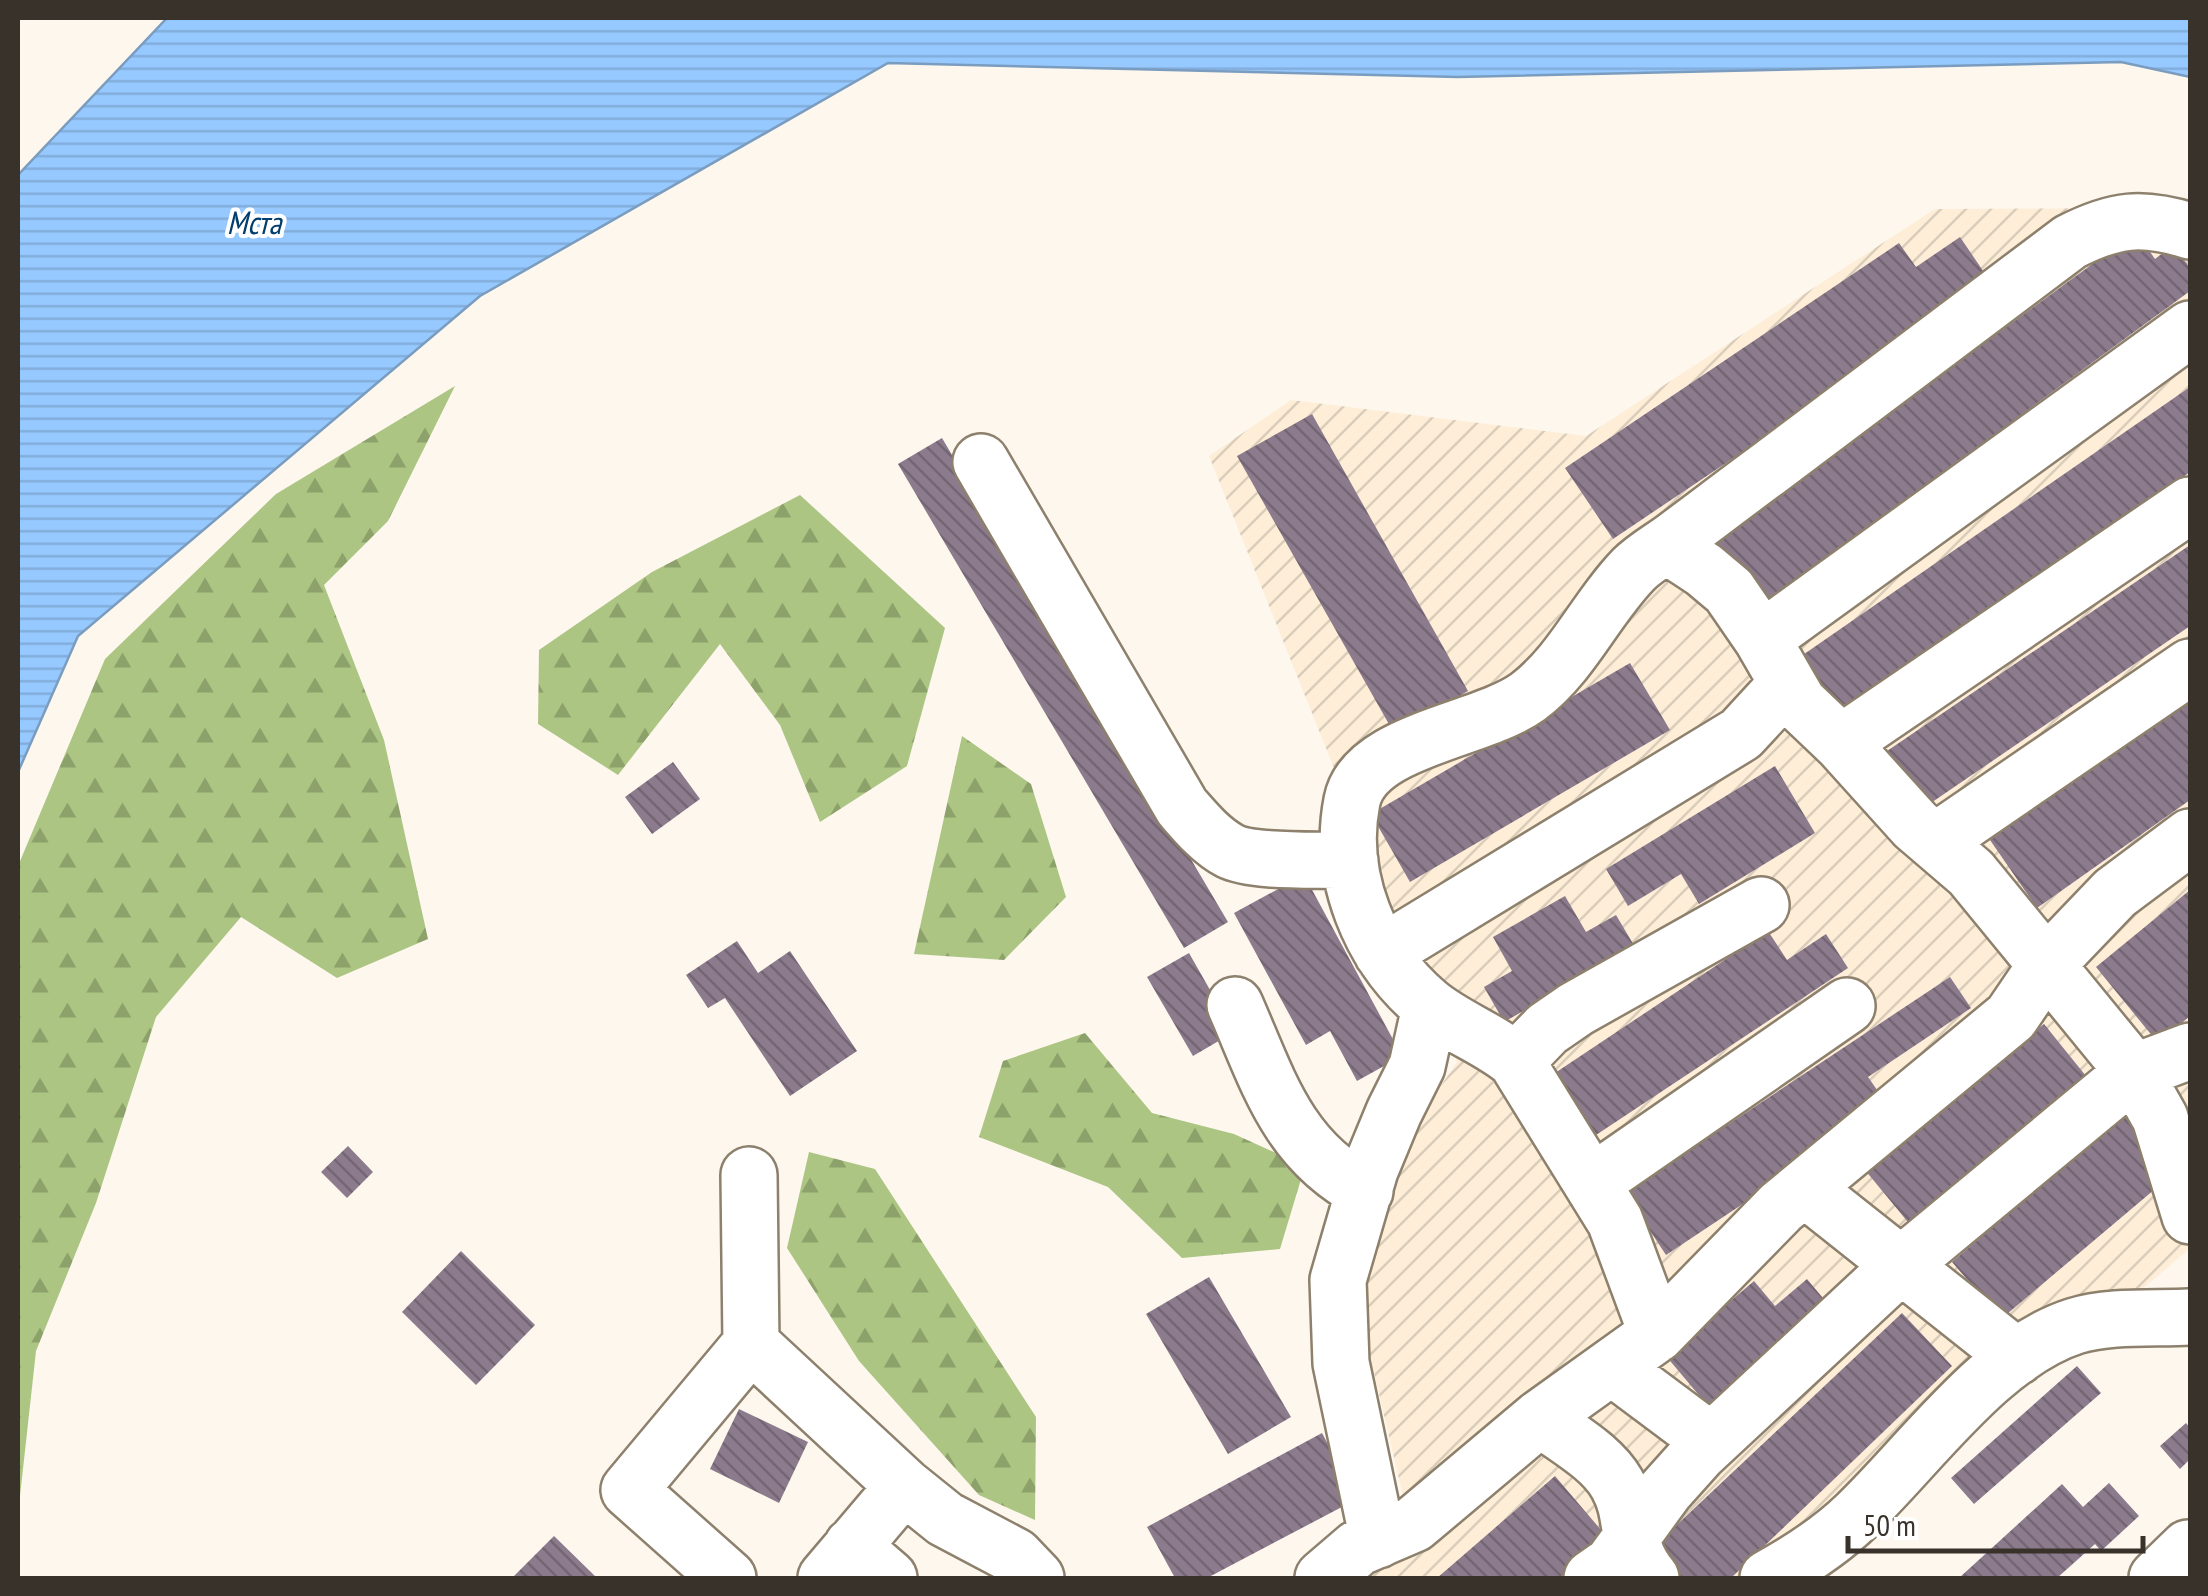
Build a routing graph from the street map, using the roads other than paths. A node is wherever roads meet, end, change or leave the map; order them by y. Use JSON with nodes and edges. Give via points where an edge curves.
{"nodes":[{"id":1,"x":2190,"y":232,"type":"edge"},
{"id":2,"x":2190,"y":328,"type":"edge"},
{"id":3,"x":981,"y":462,"type":"dead end"},
{"id":4,"x":2190,"y":505,"type":"edge"},
{"id":5,"x":1666,"y":546,"type":"junction"},
{"id":6,"x":1775,"y":662,"type":"junction"},
{"id":7,"x":2190,"y":666,"type":"edge"},
{"id":8,"x":1841,"y":743,"type":"junction"},
{"id":9,"x":2190,"y":836,"type":"edge"},
{"id":10,"x":1936,"y":842,"type":"junction"},
{"id":11,"x":1350,"y":860,"type":"junction"},
{"id":12,"x":1761,"y":906,"type":"dead end"},
{"id":13,"x":1382,"y":954,"type":"junction"},
{"id":14,"x":2048,"y":964,"type":"junction"},
{"id":15,"x":1235,"y":1005,"type":"dead end"},
{"id":16,"x":1847,"y":1006,"type":"dead end"},
{"id":17,"x":1430,"y":1007,"type":"junction"},
{"id":18,"x":2190,"y":1051,"type":"edge"},
{"id":19,"x":1516,"y":1061,"type":"junction"},
{"id":20,"x":2134,"y":1072,"type":"junction"},
{"id":21,"x":750,"y":1175,"type":"dead end"},
{"id":22,"x":1593,"y":1182,"type":"junction"},
{"id":23,"x":1804,"y":1188,"type":"junction"},
{"id":24,"x":1364,"y":1191,"type":"junction"},
{"id":25,"x":2190,"y":1216,"type":"edge"},
{"id":26,"x":1900,"y":1266,"type":"junction"},
{"id":27,"x":2190,"y":1317,"type":"edge"},
{"id":28,"x":1657,"y":1334,"type":"junction"},
{"id":29,"x":752,"y":1344,"type":"junction"},
{"id":30,"x":2016,"y":1356,"type":"junction"},
{"id":31,"x":1612,"y":1367,"type":"junction"},
{"id":32,"x":1540,"y":1418,"type":"junction"},
{"id":33,"x":1711,"y":1441,"type":"junction"},
{"id":34,"x":904,"y":1486,"type":"junction"},
{"id":35,"x":1378,"y":1540,"type":"junction"},
{"id":36,"x":1640,"y":1558,"type":"edge"},
{"id":37,"x":856,"y":1568,"type":"edge"},
{"id":38,"x":728,"y":1578,"type":"edge"},
{"id":39,"x":1036,"y":1578,"type":"edge"},
{"id":40,"x":1323,"y":1578,"type":"edge"},
{"id":41,"x":1592,"y":1578,"type":"edge"},
{"id":42,"x":1768,"y":1578,"type":"edge"}],
"edges":[{"from":1,"to":5,"type":"lane","via":[[2131,220],[2070,242]]},
{"from":2,"to":6,"type":"lane"},
{"from":3,"to":11,"type":"lane","via":[[1182,807],[1206,834],[1258,859]]},
{"from":4,"to":8,"type":"lane"},
{"from":5,"to":6,"type":"lane","via":[[1729,591]]},
{"from":5,"to":11,"type":"lane","via":[[1635,568],[1568,656],[1526,698],[1475,724],[1411,744],[1367,771],[1352,798]]},
{"from":6,"to":8,"type":"lane","via":[[1799,703]]},
{"from":6,"to":13,"type":"lane","via":[[1741,734]]},
{"from":7,"to":10,"type":"lane"},
{"from":8,"to":10,"type":"lane"},
{"from":9,"to":14,"type":"lane","via":[[2115,894]]},
{"from":10,"to":14,"type":"lane","via":[[1972,873]]},
{"from":11,"to":13,"type":"lane","via":[[1362,912]]},
{"from":12,"to":19,"type":"lane","via":[[1576,1010]]},
{"from":13,"to":17,"type":"lane"},
{"from":14,"to":20,"type":"lane"},
{"from":14,"to":23,"type":"lane","via":[[2010,1017]]},
{"from":15,"to":24,"type":"lane","via":[[1296,1136],[1335,1175]]},
{"from":16,"to":22,"type":"lane"},
{"from":17,"to":19,"type":"lane"},
{"from":17,"to":24,"type":"lane","via":[[1417,1066]]},
{"from":18,"to":20,"type":"lane"},
{"from":19,"to":22,"type":"lane"},
{"from":20,"to":25,"type":"lane","via":[[2160,1118]]},
{"from":20,"to":26,"type":"lane"},
{"from":21,"to":29,"type":"lane"},
{"from":22,"to":28,"type":"lane","via":[[1615,1221]]},
{"from":23,"to":26,"type":"lane"},
{"from":23,"to":28,"type":"lane"},
{"from":24,"to":35,"type":"lane","via":[[1338,1280],[1338,1306],[1341,1363]]},
{"from":26,"to":30,"type":"lane"},
{"from":26,"to":33,"type":"lane"},
{"from":27,"to":30,"type":"lane","via":[[2074,1326]]},
{"from":28,"to":31,"type":"lane"},
{"from":29,"to":34,"type":"lane"},
{"from":29,"to":38,"type":"lane","via":[[630,1490]]},
{"from":30,"to":42,"type":"lane","via":[[1854,1518]]},
{"from":31,"to":32,"type":"lane"},
{"from":31,"to":33,"type":"lane"},
{"from":32,"to":35,"type":"lane","via":[[1414,1524]]},
{"from":32,"to":36,"type":"lane","via":[[1611,1476]]},
{"from":33,"to":36,"type":"lane","via":[[1665,1491]]},
{"from":34,"to":37,"type":"lane"},
{"from":34,"to":39,"type":"lane","via":[[945,1519],[1016,1556]]},
{"from":35,"to":40,"type":"lane"},
{"from":36,"to":41,"type":"lane","via":[[1612,1564]]}]}
